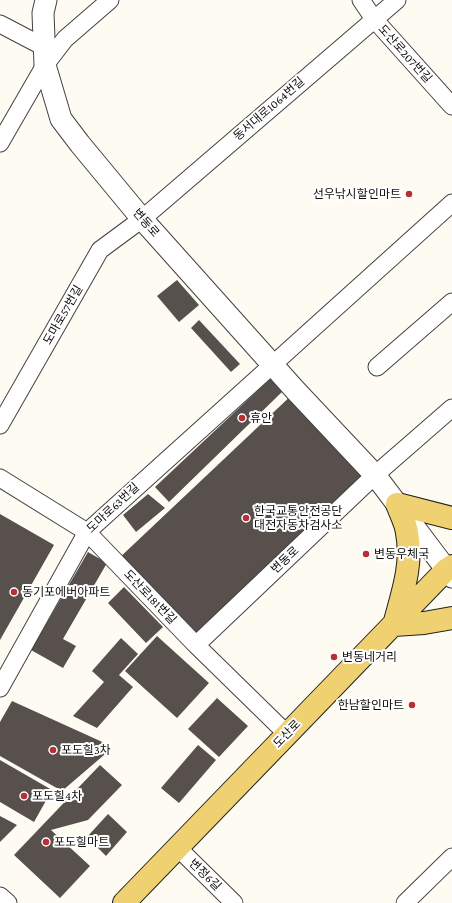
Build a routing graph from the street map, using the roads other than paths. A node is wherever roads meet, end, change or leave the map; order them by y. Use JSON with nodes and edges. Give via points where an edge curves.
{"nodes":[{"id":1,"x":46,"y":0,"type":"edge"},
{"id":2,"x":110,"y":0,"type":"edge"},
{"id":3,"x":361,"y":0,"type":"edge"},
{"id":4,"x":397,"y":0,"type":"edge"},
{"id":5,"x":374,"y":19,"type":"junction"},
{"id":6,"x":0,"y":24,"type":"edge"},
{"id":7,"x":44,"y":56,"type":"junction"},
{"id":8,"x":452,"y":106,"type":"edge"},
{"id":9,"x":0,"y":143,"type":"edge"},
{"id":10,"x":452,"y":203,"type":"edge"},
{"id":11,"x":142,"y":219,"type":"junction"},
{"id":12,"x":452,"y":302,"type":"edge"},
{"id":13,"x":272,"y":365,"type":"junction"},
{"id":14,"x":377,"y":367,"type":"dead end"},
{"id":15,"x":452,"y":408,"type":"edge"},
{"id":16,"x":0,"y":425,"type":"edge"},
{"id":17,"x":375,"y":475,"type":"junction"},
{"id":18,"x":0,"y":478,"type":"edge"},
{"id":19,"x":397,"y":504,"type":"junction"},
{"id":20,"x":452,"y":518,"type":"edge"},
{"id":21,"x":87,"y":532,"type":"junction"},
{"id":22,"x":450,"y":571,"type":"edge"},
{"id":23,"x":452,"y":618,"type":"edge"},
{"id":24,"x":394,"y":625,"type":"junction"},
{"id":25,"x":196,"y":645,"type":"junction"},
{"id":26,"x":0,"y":688,"type":"edge"},
{"id":27,"x":287,"y":734,"type":"junction"},
{"id":28,"x":177,"y":847,"type":"junction"},
{"id":29,"x":452,"y":857,"type":"edge"},
{"id":30,"x":0,"y":896,"type":"edge"},
{"id":31,"x":8,"y":903,"type":"edge"},
{"id":32,"x":124,"y":903,"type":"edge"},
{"id":33,"x":234,"y":903,"type":"edge"},
{"id":34,"x":405,"y":903,"type":"edge"}],
"edges":[{"from":1,"to":7,"type":"street","name":"변동로","via":[[43,13]]},
{"from":2,"to":7,"type":"street"},
{"from":3,"to":5,"type":"street","name":"도산로207번길"},
{"from":4,"to":5,"type":"street","name":"동서대로1064번길"},
{"from":5,"to":8,"type":"street","name":"도산로207번길"},
{"from":5,"to":11,"type":"street","name":"동서대로1064번길"},
{"from":6,"to":7,"type":"street"},
{"from":7,"to":9,"type":"street"},
{"from":7,"to":11,"type":"street","name":"변동로","via":[[61,119]]},
{"from":10,"to":13,"type":"street"},
{"from":11,"to":13,"type":"street","name":"변동로"},
{"from":11,"to":16,"type":"street","name":"도마로57번길","via":[[100,250]]},
{"from":12,"to":14,"type":"street"},
{"from":13,"to":17,"type":"street","name":"변동로"},
{"from":13,"to":21,"type":"street","name":"도마로63번길"},
{"from":15,"to":17,"type":"street"},
{"from":17,"to":19,"type":"street","name":"변동로"},
{"from":17,"to":25,"type":"street","name":"변동로"},
{"from":18,"to":21,"type":"street","name":"도산로181번길"},
{"from":19,"to":20,"type":"main road"},
{"from":19,"to":22,"type":"street","name":"변동로"},
{"from":19,"to":24,"type":"main road","via":[[407,532],[409,552],[408,576]]},
{"from":21,"to":25,"type":"street","name":"도산로181번길"},
{"from":21,"to":26,"type":"street","name":"도마로63번길"},
{"from":22,"to":24,"type":"main road","name":"도산로"},
{"from":23,"to":24,"type":"main road"},
{"from":24,"to":27,"type":"main road","name":"도산로"},
{"from":25,"to":27,"type":"street","name":"도산로181번길"},
{"from":27,"to":28,"type":"main road","name":"도산로"},
{"from":28,"to":32,"type":"main road","name":"도산로"},
{"from":28,"to":33,"type":"street","name":"변정6길"},
{"from":29,"to":34,"type":"street"},
{"from":30,"to":31,"type":"street"}]}
